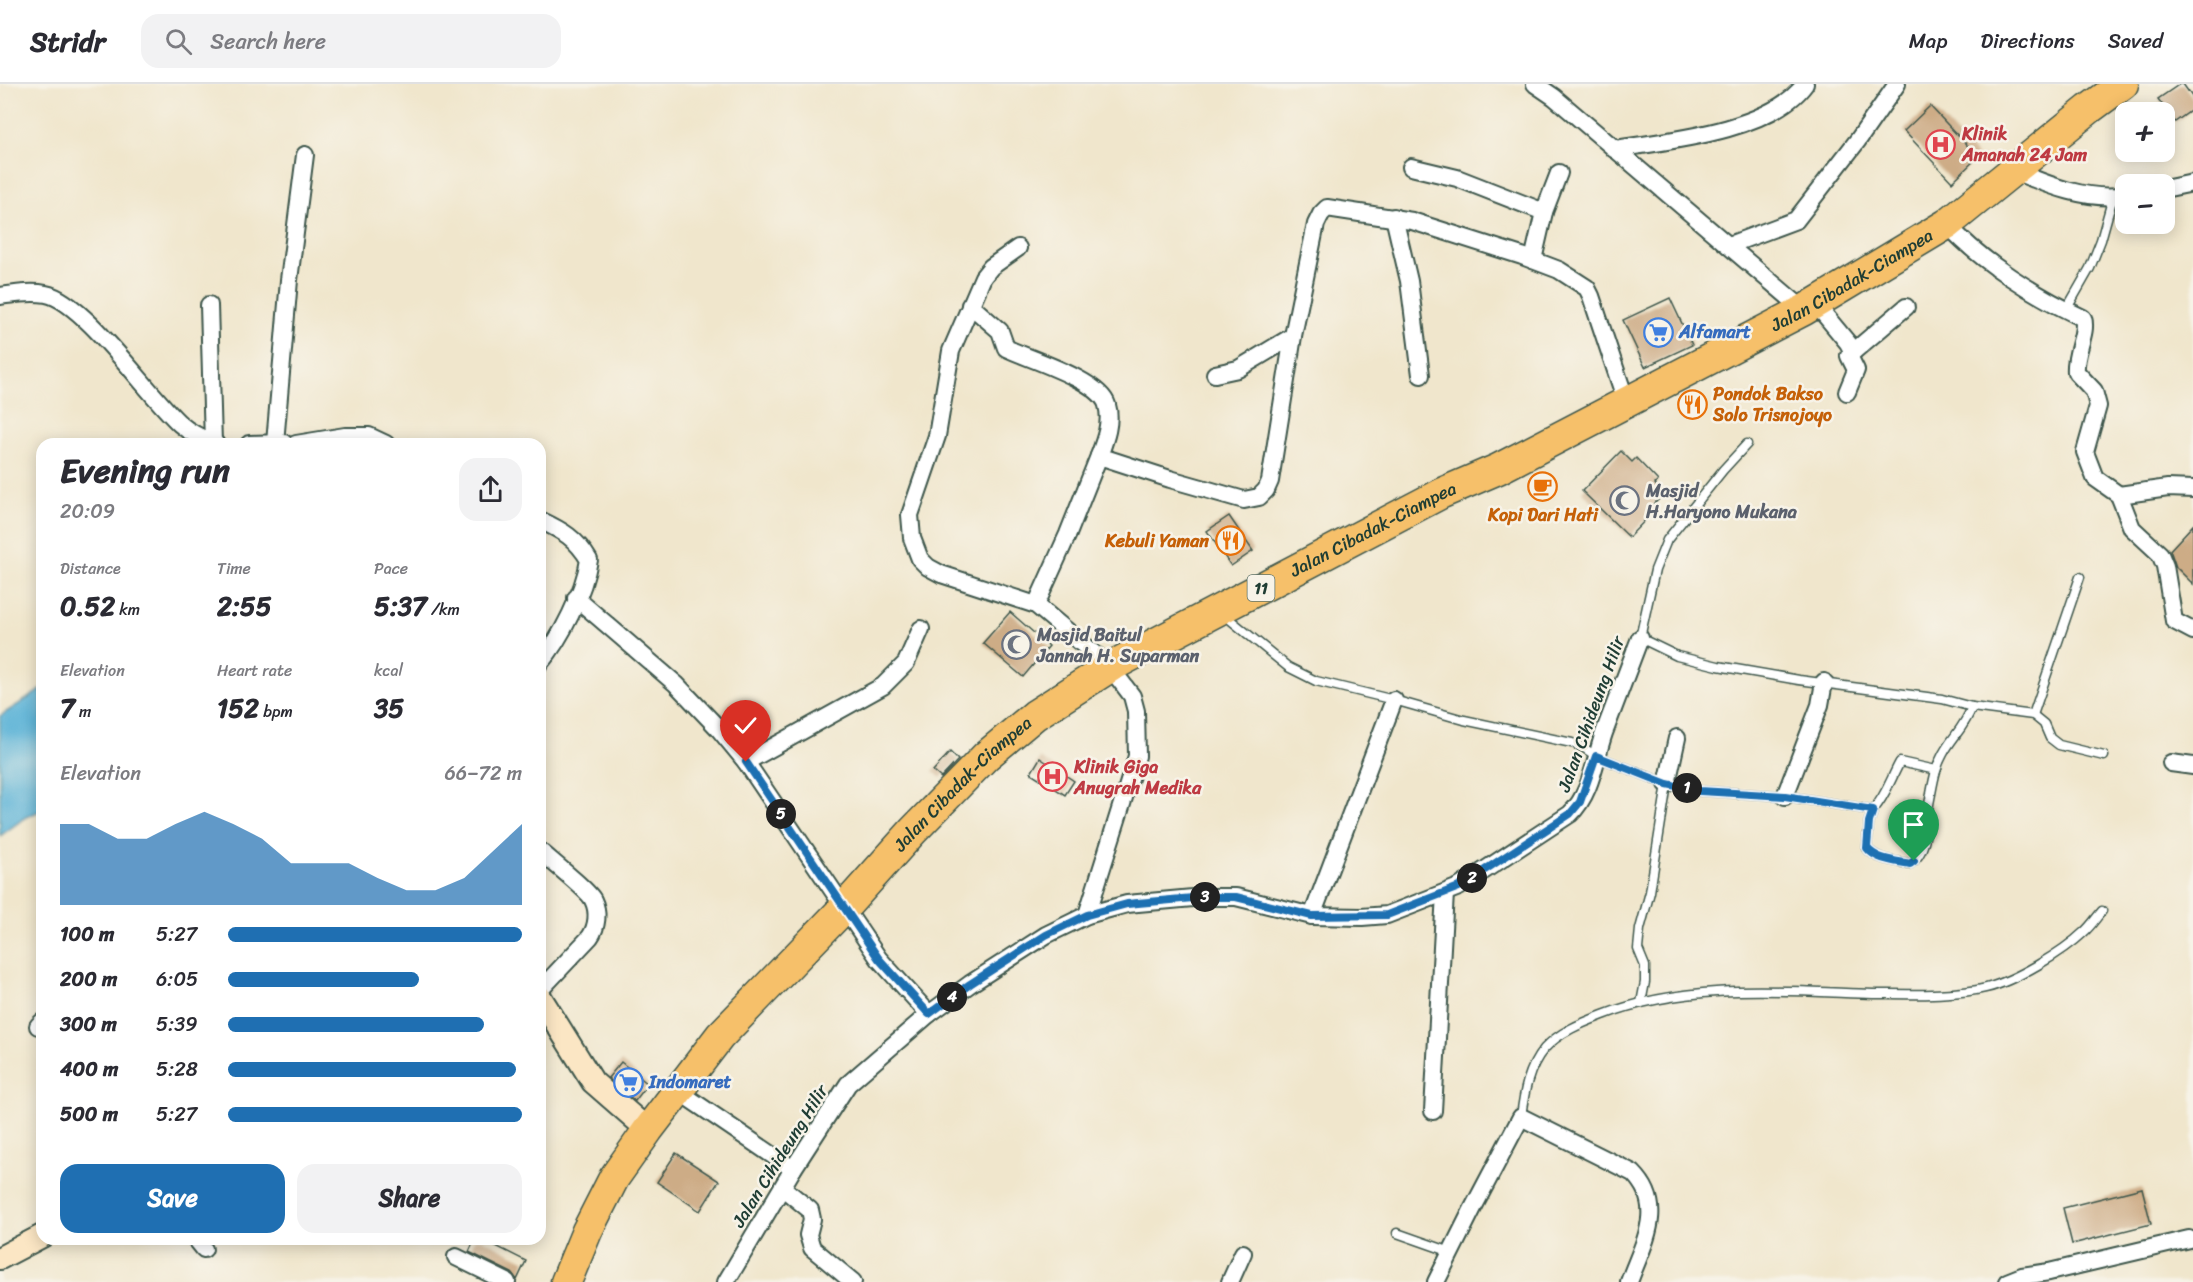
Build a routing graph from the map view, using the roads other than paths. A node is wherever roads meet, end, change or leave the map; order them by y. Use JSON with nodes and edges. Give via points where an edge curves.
{"nodes":[{"id":1,"x":1535,"y":84,"type":"edge"},
{"id":2,"x":1805,"y":84,"type":"edge"},
{"id":3,"x":1897,"y":84,"type":"edge"},
{"id":4,"x":2123,"y":84,"type":"edge"},
{"id":5,"x":1614,"y":149,"type":"junction"},
{"id":6,"x":304,"y":154,"type":"dead end"},
{"id":7,"x":1411,"y":167,"type":"dead end"},
{"id":8,"x":2012,"y":170,"type":"junction"},
{"id":9,"x":1559,"y":173,"type":"dead end"},
{"id":10,"x":2193,"y":183,"type":"edge"},
{"id":11,"x":2175,"y":187,"type":"edge"},
{"id":12,"x":2115,"y":195,"type":"edge"},
{"id":13,"x":2115,"y":208,"type":"edge"},
{"id":14,"x":1544,"y":212,"type":"junction"},
{"id":15,"x":1394,"y":217,"type":"junction"},
{"id":16,"x":1947,"y":224,"type":"junction"},
{"id":17,"x":1729,"y":245,"type":"junction"},
{"id":18,"x":1018,"y":248,"type":"dead end"},
{"id":19,"x":1533,"y":260,"type":"junction"},
{"id":20,"x":0,"y":296,"type":"edge"},
{"id":21,"x":209,"y":305,"type":"dead end"},
{"id":22,"x":970,"y":305,"type":"junction"},
{"id":23,"x":1809,"y":306,"type":"junction"},
{"id":24,"x":1906,"y":307,"type":"dead end"},
{"id":25,"x":2066,"y":310,"type":"junction"},
{"id":26,"x":1293,"y":336,"type":"junction"},
{"id":27,"x":1853,"y":352,"type":"junction"},
{"id":28,"x":1215,"y":374,"type":"dead end"},
{"id":29,"x":1420,"y":375,"type":"dead end"},
{"id":30,"x":1847,"y":392,"type":"dead end"},
{"id":31,"x":1626,"y":401,"type":"junction"},
{"id":32,"x":200,"y":438,"type":"edge"},
{"id":33,"x":214,"y":438,"type":"edge"},
{"id":34,"x":282,"y":438,"type":"edge"},
{"id":35,"x":333,"y":438,"type":"edge"},
{"id":36,"x":373,"y":438,"type":"edge"},
{"id":37,"x":1747,"y":444,"type":"dead end"},
{"id":38,"x":1099,"y":456,"type":"junction"},
{"id":39,"x":2193,"y":489,"type":"edge"},
{"id":40,"x":2119,"y":495,"type":"junction"},
{"id":41,"x":546,"y":523,"type":"edge"},
{"id":42,"x":2080,"y":578,"type":"dead end"},
{"id":43,"x":576,"y":598,"type":"junction"},
{"id":44,"x":1036,"y":605,"type":"junction"},
{"id":45,"x":1220,"y":610,"type":"junction"},
{"id":46,"x":921,"y":629,"type":"dead end"},
{"id":47,"x":2193,"y":631,"type":"edge"},
{"id":48,"x":1640,"y":638,"type":"junction"},
{"id":49,"x":546,"y":655,"type":"edge"},
{"id":50,"x":1110,"y":667,"type":"junction"},
{"id":51,"x":1824,"y":682,"type":"junction"},
{"id":52,"x":1394,"y":700,"type":"junction"},
{"id":53,"x":1972,"y":707,"type":"junction"},
{"id":54,"x":2033,"y":716,"type":"junction"},
{"id":55,"x":1677,"y":738,"type":"dead end"},
{"id":56,"x":1596,"y":756,"type":"junction"},
{"id":57,"x":2104,"y":756,"type":"dead end"},
{"id":58,"x":746,"y":762,"type":"junction"},
{"id":59,"x":2172,"y":763,"type":"dead end"},
{"id":60,"x":2193,"y":766,"type":"edge"},
{"id":61,"x":1936,"y":770,"type":"junction"},
{"id":62,"x":1667,"y":784,"type":"junction"},
{"id":63,"x":1785,"y":796,"type":"junction"},
{"id":64,"x":1873,"y":810,"type":"junction"},
{"id":65,"x":546,"y":856,"type":"edge"},
{"id":66,"x":1445,"y":893,"type":"junction"},
{"id":67,"x":844,"y":908,"type":"junction"},
{"id":68,"x":2102,"y":911,"type":"dead end"},
{"id":69,"x":1087,"y":915,"type":"junction"},
{"id":70,"x":1312,"y":916,"type":"junction"},
{"id":71,"x":546,"y":984,"type":"edge"},
{"id":72,"x":1641,"y":1003,"type":"junction"},
{"id":73,"x":546,"y":1007,"type":"edge"},
{"id":74,"x":929,"y":1014,"type":"junction"},
{"id":75,"x":678,"y":1091,"type":"junction"},
{"id":76,"x":1433,"y":1112,"type":"dead end"},
{"id":77,"x":1521,"y":1117,"type":"junction"},
{"id":78,"x":648,"y":1130,"type":"junction"},
{"id":79,"x":793,"y":1169,"type":"junction"},
{"id":80,"x":783,"y":1188,"type":"junction"},
{"id":81,"x":1397,"y":1233,"type":"dead end"},
{"id":82,"x":36,"y":1239,"type":"edge"},
{"id":83,"x":2189,"y":1239,"type":"dead end"},
{"id":84,"x":1451,"y":1252,"type":"junction"},
{"id":85,"x":1243,"y":1253,"type":"dead end"},
{"id":86,"x":456,"y":1257,"type":"dead end"},
{"id":87,"x":0,"y":1258,"type":"edge"},
{"id":88,"x":507,"y":1282,"type":"edge"},
{"id":89,"x":566,"y":1282,"type":"edge"},
{"id":90,"x":726,"y":1282,"type":"edge"},
{"id":91,"x":853,"y":1282,"type":"edge"},
{"id":92,"x":1230,"y":1282,"type":"edge"},
{"id":93,"x":1436,"y":1282,"type":"edge"},
{"id":94,"x":1629,"y":1282,"type":"edge"},
{"id":95,"x":2007,"y":1282,"type":"edge"}],
"edges":[{"from":1,"to":5,"type":"street"},
{"from":2,"to":5,"type":"street","via":[[1791,99],[1755,120],[1700,135]]},
{"from":3,"to":17,"type":"street","via":[[1796,219]]},
{"from":4,"to":8,"type":"highway","name":"Jalan Cibadak-Ciampea","number":"11"},
{"from":5,"to":17,"type":"street"},
{"from":6,"to":34,"type":"street","via":[[289,280]]},
{"from":7,"to":14,"type":"street","via":[[1457,177]]},
{"from":8,"to":12,"type":"street","via":[[2064,190]]},
{"from":8,"to":16,"type":"highway","name":"Jalan Cibadak-Ciampea","number":"11"},
{"from":9,"to":14,"type":"street"},
{"from":10,"to":11,"type":"street"},
{"from":13,"to":25,"type":"lane","via":[[2090,268]]},
{"from":14,"to":19,"type":"street"},
{"from":15,"to":19,"type":"street"},
{"from":15,"to":26,"type":"street","via":[[1327,208],[1317,224]]},
{"from":15,"to":29,"type":"street","via":[[1409,281]]},
{"from":16,"to":23,"type":"highway","name":"Jalan Cibadak-Ciampea","number":"11"},
{"from":16,"to":25,"type":"street","via":[[1965,244]]},
{"from":17,"to":23,"type":"street"},
{"from":18,"to":22,"type":"street","via":[[987,272]]},
{"from":19,"to":31,"type":"street","via":[[1559,270],[1587,288]]},
{"from":20,"to":32,"type":"street","via":[[47,294],[66,304],[87,321],[180,425]]},
{"from":21,"to":33,"type":"street"},
{"from":22,"to":38,"type":"street","via":[[1000,331],[1006,348],[1074,376],[1104,398],[1109,423]]},
{"from":22,"to":44,"type":"street","via":[[951,351],[937,436],[910,515],[912,538],[920,559],[928,567]]},
{"from":23,"to":27,"type":"street"},
{"from":23,"to":31,"type":"highway","name":"Jalan Cibadak-Ciampea","number":"11"},
{"from":24,"to":27,"type":"street"},
{"from":25,"to":40,"type":"street","via":[[2084,320],[2076,372],[2094,390],[2098,406],[2086,460],[2095,478]]},
{"from":26,"to":28,"type":"street","via":[[1238,369]]},
{"from":26,"to":38,"type":"street","via":[[1270,481],[1259,497],[1245,500]]},
{"from":27,"to":30,"type":"street","via":[[1849,356],[1856,370]]},
{"from":31,"to":45,"type":"highway","name":"Jalan Cibadak-Ciampea","number":"11"},
{"from":35,"to":36,"type":"street"},
{"from":37,"to":48,"type":"lane","name":"Jalan Cihideung Hilir","via":[[1667,540],[1655,570]]},
{"from":38,"to":44,"type":"street"},
{"from":39,"to":40,"type":"street","via":[[2168,488]]},
{"from":40,"to":47,"type":"street","via":[[2132,528],[2160,555],[2165,566],[2174,621]]},
{"from":41,"to":43,"type":"street","via":[[580,545],[589,560]]},
{"from":42,"to":54,"type":"lane"},
{"from":43,"to":49,"type":"street"},
{"from":43,"to":58,"type":"street","via":[[694,702]]},
{"from":44,"to":50,"type":"street"},
{"from":45,"to":50,"type":"highway","name":"Jalan Cibadak-Ciampea","number":"11"},
{"from":45,"to":52,"type":"lane","via":[[1301,675]]},
{"from":46,"to":58,"type":"street","via":[[906,663],[883,686]]},
{"from":48,"to":51,"type":"lane","via":[[1696,662]]},
{"from":48,"to":56,"type":"street","name":"Jalan Cihideung Hilir"},
{"from":50,"to":67,"type":"highway","name":"Jalan Cibadak-Ciampea","number":"11","via":[[1035,715],[986,756]]},
{"from":50,"to":69,"type":"street","via":[[1132,696],[1137,756]]},
{"from":51,"to":53,"type":"lane"},
{"from":51,"to":63,"type":"street","via":[[1820,705]]},
{"from":52,"to":56,"type":"lane","via":[[1464,720],[1572,743]]},
{"from":52,"to":70,"type":"street"},
{"from":53,"to":54,"type":"lane"},
{"from":53,"to":61,"type":"lane"},
{"from":54,"to":57,"type":"lane","via":[[2059,745]]},
{"from":55,"to":62,"type":"street"},
{"from":56,"to":62,"type":"lane"},
{"from":56,"to":66,"type":"street","name":"Jalan Cihideung Hilir","via":[[1580,802],[1570,814]]},
{"from":58,"to":67,"type":"street"},
{"from":59,"to":60,"type":"street"},
{"from":61,"to":64,"type":"lane","via":[[1900,762]]},
{"from":61,"to":64,"type":"lane","via":[[1923,846],[1910,864],[1877,857],[1867,848]]},
{"from":62,"to":63,"type":"lane","via":[[1700,791]]},
{"from":62,"to":72,"type":"lane","via":[[1650,892],[1640,929],[1638,949],[1646,982]]},
{"from":63,"to":64,"type":"lane"},
{"from":65,"to":71,"type":"street","via":[[593,899],[596,914],[590,937]]},
{"from":66,"to":70,"type":"street","name":"Jalan Cihideung Hilir","via":[[1387,915]]},
{"from":66,"to":76,"type":"street"},
{"from":67,"to":74,"type":"street","via":[[879,959]]},
{"from":67,"to":75,"type":"highway","name":"Jalan Cibadak-Ciampea","number":"11","via":[[720,1036]]},
{"from":68,"to":72,"type":"lane","via":[[2084,932],[2048,959],[1977,990],[1907,994],[1717,991]]},
{"from":69,"to":70,"type":"street","name":"Jalan Cihideung Hilir","via":[[1127,904],[1236,897]]},
{"from":69,"to":74,"type":"street","name":"Jalan Cihideung Hilir","via":[[1046,935]]},
{"from":72,"to":77,"type":"lane","via":[[1581,1024],[1545,1048],[1525,1089]]},
{"from":73,"to":78,"type":"main road","via":[[593,1082]]},
{"from":74,"to":79,"type":"street","name":"Jalan Cihideung Hilir","via":[[848,1084]]},
{"from":75,"to":78,"type":"highway","name":"Jalan Cibadak-Ciampea","number":"11"},
{"from":75,"to":79,"type":"street"},
{"from":77,"to":84,"type":"street"},
{"from":77,"to":94,"type":"street","via":[[1633,1173],[1644,1184],[1652,1206]]},
{"from":78,"to":89,"type":"highway","name":"Jalan Cibadak-Ciampea","number":"11","via":[[614,1178]]},
{"from":79,"to":80,"type":"street","name":"Jalan Cihideung Hilir"},
{"from":80,"to":90,"type":"street","name":"Jalan Cihideung Hilir"},
{"from":80,"to":91,"type":"street","via":[[810,1210],[808,1235],[812,1248]]},
{"from":81,"to":84,"type":"lane"},
{"from":82,"to":87,"type":"main road"},
{"from":83,"to":95,"type":"street"},
{"from":84,"to":93,"type":"street"},
{"from":85,"to":92,"type":"street"},
{"from":86,"to":88,"type":"street"}]}
